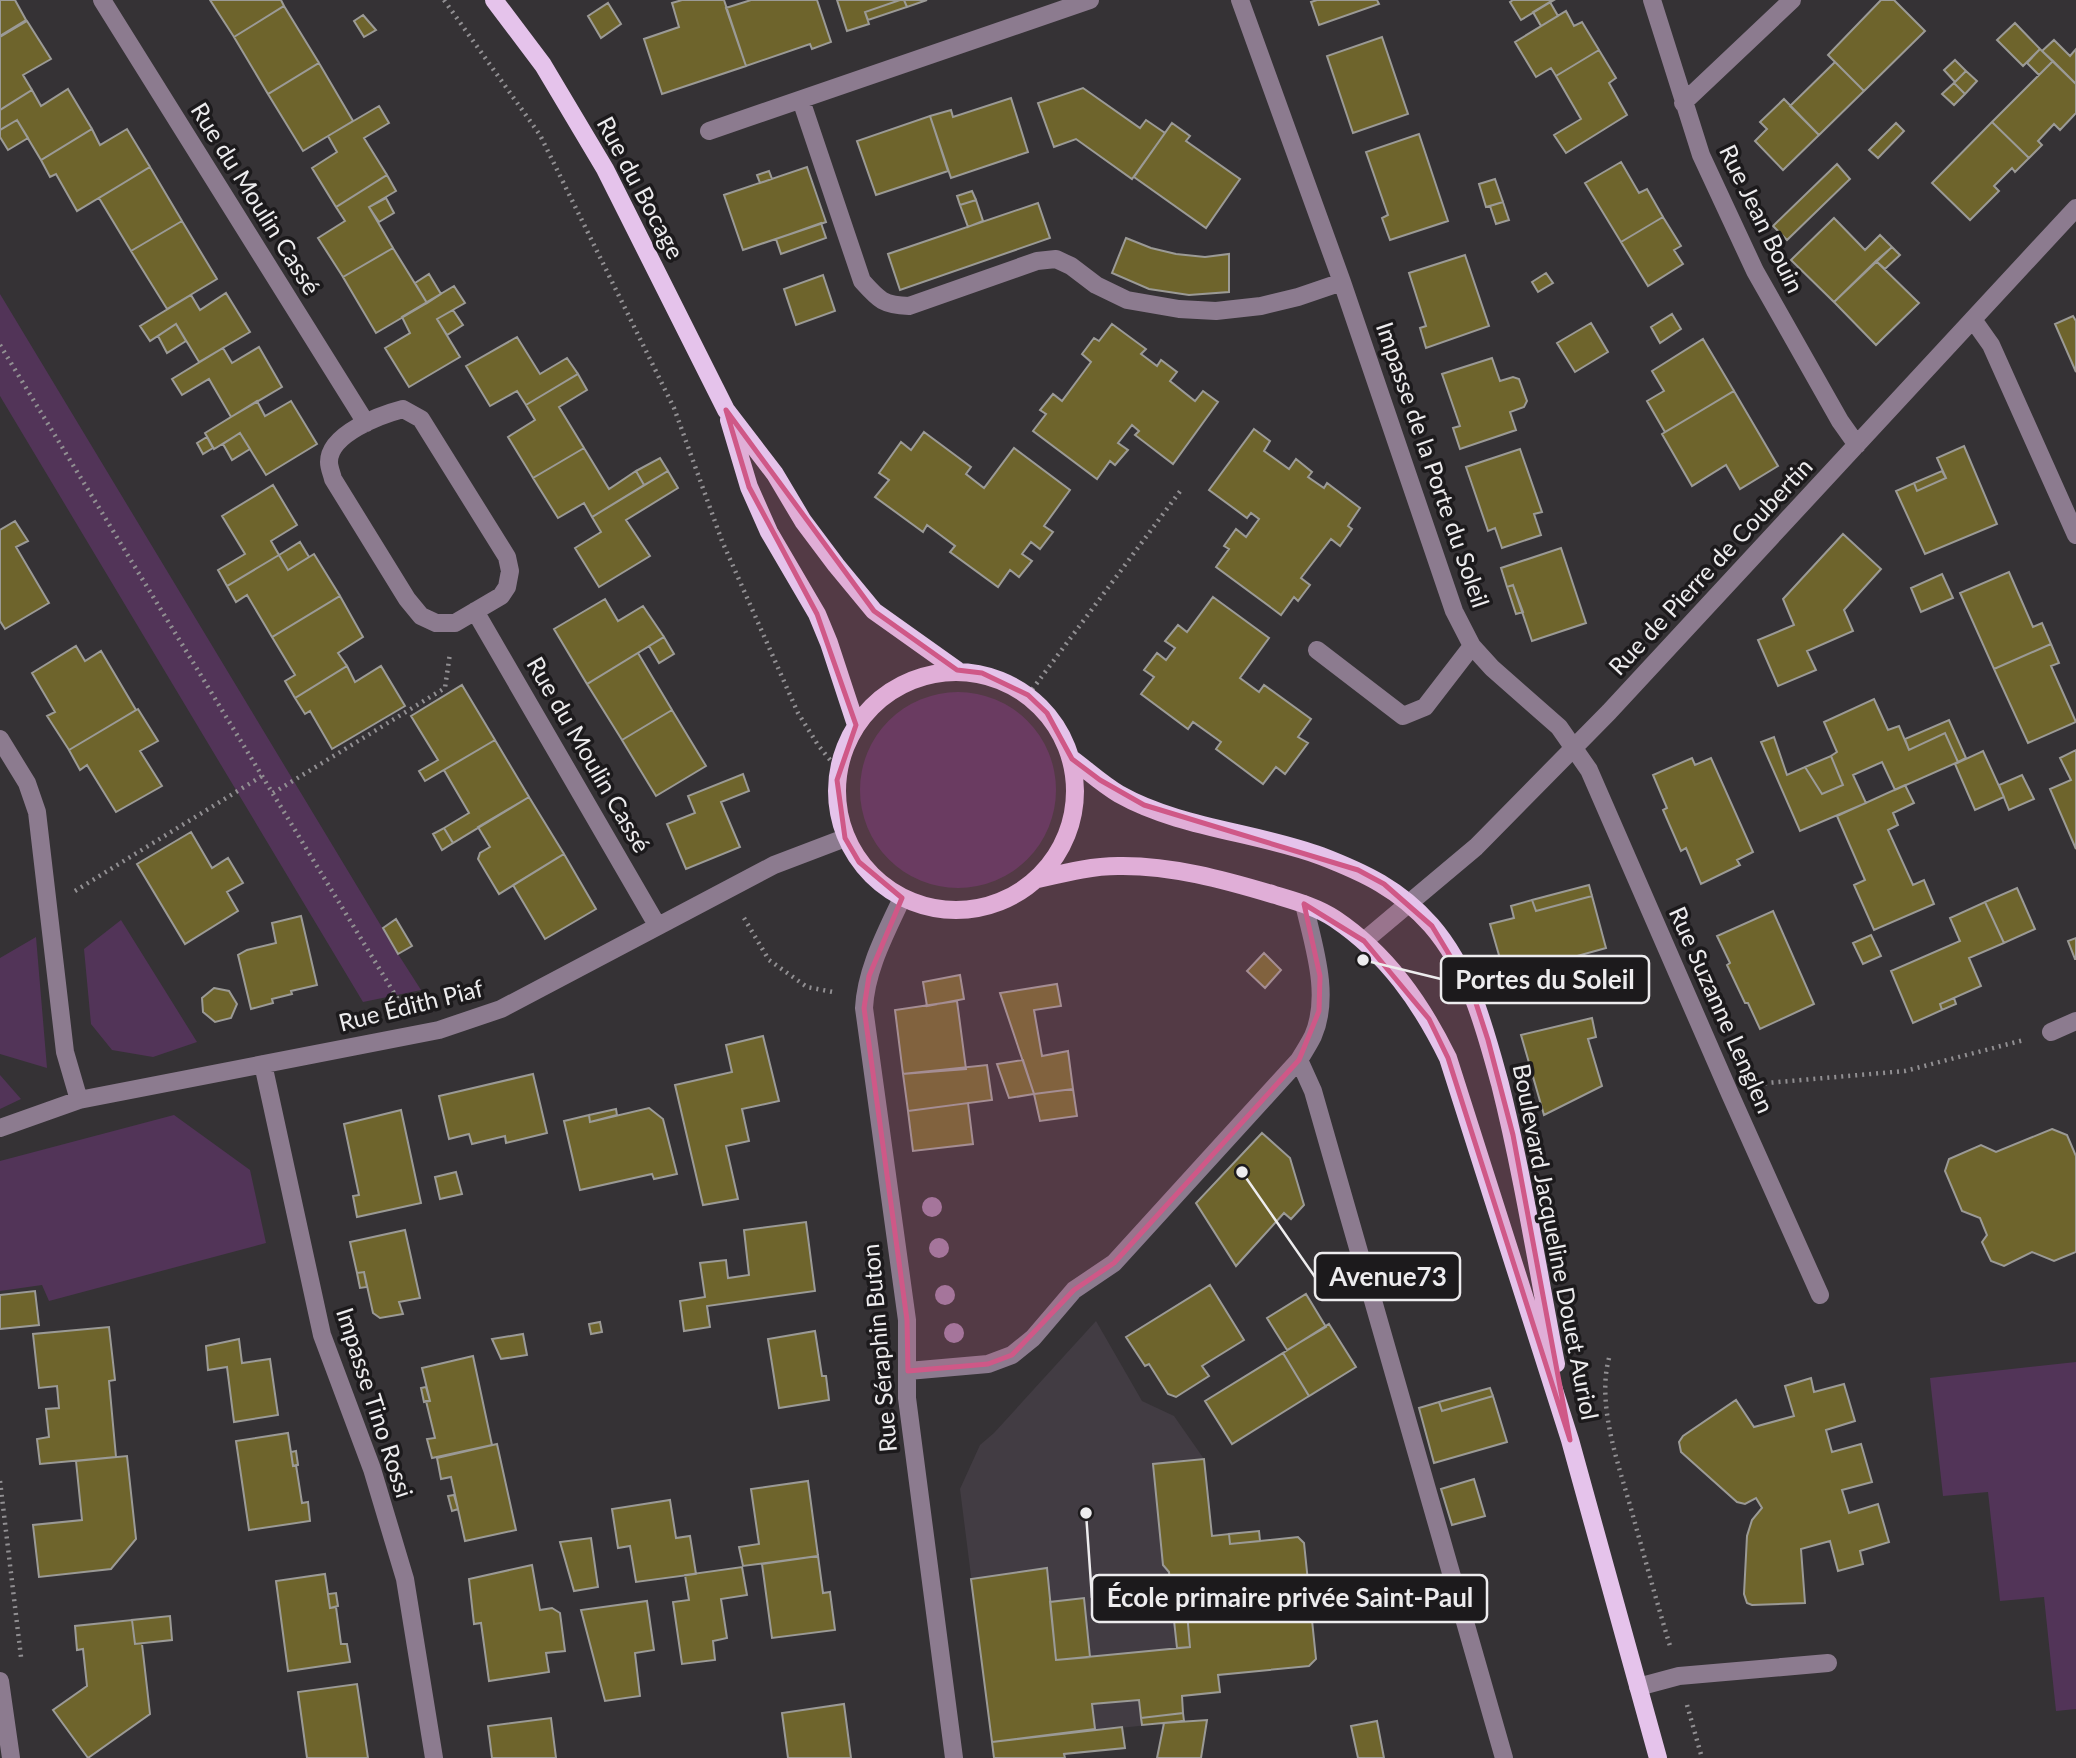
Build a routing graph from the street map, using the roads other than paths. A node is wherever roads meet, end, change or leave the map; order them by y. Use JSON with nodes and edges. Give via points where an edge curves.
{"nodes":[{"id":1,"x":103,"y":0,"type":"edge"},
{"id":2,"x":494,"y":0,"type":"edge"},
{"id":3,"x":1090,"y":0,"type":"edge"},
{"id":4,"x":1240,"y":0,"type":"edge"},
{"id":5,"x":1652,"y":0,"type":"edge"},
{"id":6,"x":1791,"y":0,"type":"edge"},
{"id":7,"x":801,"y":100,"type":"junction"},
{"id":8,"x":1683,"y":103,"type":"junction"},
{"id":9,"x":709,"y":131,"type":"dead end"},
{"id":10,"x":2076,"y":208,"type":"edge"},
{"id":11,"x":1342,"y":282,"type":"junction"},
{"id":12,"x":1974,"y":321,"type":"junction"},
{"id":13,"x":726,"y":410,"type":"junction"},
{"id":14,"x":366,"y":423,"type":"junction"},
{"id":15,"x":1857,"y":445,"type":"junction"},
{"id":16,"x":2076,"y":535,"type":"edge"},
{"id":17,"x":475,"y":611,"type":"junction"},
{"id":18,"x":1472,"y":646,"type":"junction"},
{"id":19,"x":1317,"y":650,"type":"dead end"},
{"id":20,"x":957,"y":670,"type":"junction"},
{"id":21,"x":856,"y":725,"type":"junction"},
{"id":22,"x":0,"y":738,"type":"edge"},
{"id":23,"x":1575,"y":747,"type":"junction"},
{"id":24,"x":1072,"y":759,"type":"junction"},
{"id":25,"x":845,"y":838,"type":"junction"},
{"id":26,"x":1038,"y":879,"type":"junction"},
{"id":27,"x":902,"y":898,"type":"junction"},
{"id":28,"x":1409,"y":903,"type":"junction"},
{"id":29,"x":1304,"y":904,"type":"junction"},
{"id":30,"x":657,"y":925,"type":"junction"},
{"id":31,"x":1364,"y":941,"type":"junction"},
{"id":32,"x":2076,"y":1021,"type":"edge"},
{"id":33,"x":2051,"y":1032,"type":"road end"},
{"id":34,"x":1299,"y":1060,"type":"junction"},
{"id":35,"x":262,"y":1064,"type":"junction"},
{"id":36,"x":79,"y":1100,"type":"junction"},
{"id":37,"x":0,"y":1128,"type":"edge"},
{"id":38,"x":1820,"y":1294,"type":"dead end"},
{"id":39,"x":908,"y":1370,"type":"junction"},
{"id":40,"x":1570,"y":1440,"type":"junction"},
{"id":41,"x":1828,"y":1663,"type":"dead end"},
{"id":42,"x":0,"y":1681,"type":"edge"},
{"id":43,"x":1638,"y":1687,"type":"junction"},
{"id":44,"x":4,"y":1740,"type":"edge"},
{"id":45,"x":11,"y":1758,"type":"edge"},
{"id":46,"x":434,"y":1758,"type":"edge"},
{"id":47,"x":954,"y":1758,"type":"edge"},
{"id":48,"x":1504,"y":1758,"type":"edge"},
{"id":49,"x":1658,"y":1758,"type":"edge"}],
"edges":[{"from":1,"to":14,"type":"street","name":"Rue du Moulin Cassé"},
{"from":2,"to":13,"type":"main road","name":"Rue du Bocage","via":[[543,65],[605,169]]},
{"from":3,"to":7,"type":"street"},
{"from":4,"to":11,"type":"street","name":"Impasse de la Porte du Soleil"},
{"from":5,"to":8,"type":"street","name":"Rue Jean Bouin"},
{"from":6,"to":8,"type":"street"},
{"from":7,"to":9,"type":"street"},
{"from":7,"to":11,"type":"street","via":[[862,281],[889,305],[908,306],[1037,261],[1056,259],[1127,300],[1180,309],[1261,306]]},
{"from":8,"to":15,"type":"street","name":"Rue Jean Bouin","via":[[1755,271]]},
{"from":10,"to":12,"type":"street","name":"Rue de Pierre de Coubertin"},
{"from":11,"to":18,"type":"street","name":"Impasse de la Porte du Soleil","via":[[1454,611]]},
{"from":12,"to":15,"type":"street","name":"Rue de Pierre de Coubertin"},
{"from":12,"to":16,"type":"street","via":[[1991,345]]},
{"from":13,"to":20,"type":"main road","name":"Rue du Bocage","via":[[775,474],[803,521],[874,611]]},
{"from":13,"to":21,"type":"main road","name":"Rue du Bocage","via":[[749,487],[769,532],[817,614]]},
{"from":14,"to":17,"type":"street","via":[[403,409],[421,419],[507,557],[507,587],[501,596]]},
{"from":14,"to":17,"type":"street","via":[[332,448],[333,479],[421,616],[436,623],[455,623]]},
{"from":15,"to":23,"type":"street","name":"Rue de Pierre de Coubertin"},
{"from":17,"to":30,"type":"street","name":"Rue du Moulin Cassé"},
{"from":18,"to":19,"type":"street","via":[[1425,707],[1403,716]]},
{"from":18,"to":23,"type":"street","name":"Impasse de la Porte du Soleil"},
{"from":20,"to":21,"type":"main road","via":[[927,674],[899,685],[875,702]]},
{"from":20,"to":24,"type":"main road","via":[[982,673],[1028,695],[1047,713]]},
{"from":21,"to":25,"type":"main road","via":[[836,780]]},
{"from":22,"to":36,"type":"street","via":[[27,783],[37,812],[65,1052]]},
{"from":23,"to":28,"type":"street","name":"Rue de Pierre de Coubertin","via":[[1476,847]]},
{"from":23,"to":38,"type":"street","name":"Rue Suzanne Lenglen","via":[[1589,769]]},
{"from":24,"to":26,"type":"main road","via":[[1076,791],[1072,823],[1059,853]]},
{"from":24,"to":28,"type":"main road","name":"Boulevard Jacqueline Douet Auriol","via":[[1118,793],[1144,805],[1311,852],[1358,870]]},
{"from":25,"to":27,"type":"main road","via":[[859,862]]},
{"from":25,"to":30,"type":"street","name":"Rue Édith Piaf","via":[[774,865]]},
{"from":26,"to":27,"type":"main road","via":[[1008,899],[973,910],[937,909]]},
{"from":26,"to":29,"type":"main road","name":"Boulevard Jacqueline Douet Auriol","via":[[1106,867],[1152,867],[1237,883]]},
{"from":27,"to":39,"type":"street","name":"Rue Séraphin Buton","via":[[869,976],[864,1008],[907,1320]]},
{"from":28,"to":31,"type":"street","name":"Rue de Pierre de Coubertin"},
{"from":28,"to":40,"type":"main road","name":"Boulevard Jacqueline Douet Auriol","via":[[1451,952],[1473,994],[1488,1041],[1513,1135]]},
{"from":29,"to":31,"type":"main road","name":"Boulevard Jacqueline Douet Auriol","via":[[1332,917]]},
{"from":29,"to":34,"type":"street","via":[[1320,976],[1319,1011],[1314,1034]]},
{"from":30,"to":35,"type":"street","name":"Rue Édith Piaf","via":[[501,1009],[439,1030]]},
{"from":31,"to":40,"type":"main road","name":"Boulevard Jacqueline Douet Auriol","via":[[1404,983],[1448,1058]]},
{"from":32,"to":33,"type":"street"},
{"from":34,"to":39,"type":"street","via":[[1114,1263],[1074,1290],[1012,1355],[988,1364]]},
{"from":34,"to":48,"type":"street","via":[[1313,1091]]},
{"from":35,"to":36,"type":"street","name":"Rue Édith Piaf"},
{"from":35,"to":46,"type":"street","name":"Impasse Tino Rossi","via":[[322,1335],[372,1469],[405,1579]]},
{"from":36,"to":37,"type":"street","name":"Rue Édith Piaf"},
{"from":39,"to":47,"type":"street","name":"Rue Séraphin Buton","via":[[914,1464]]},
{"from":40,"to":43,"type":"main road","name":"Boulevard Jacqueline Douet Auriol"},
{"from":41,"to":43,"type":"street","via":[[1679,1676]]},
{"from":42,"to":44,"type":"street"},
{"from":43,"to":49,"type":"main road","name":"Boulevard Jacqueline Douet Auriol"},
{"from":44,"to":45,"type":"street"}]}
